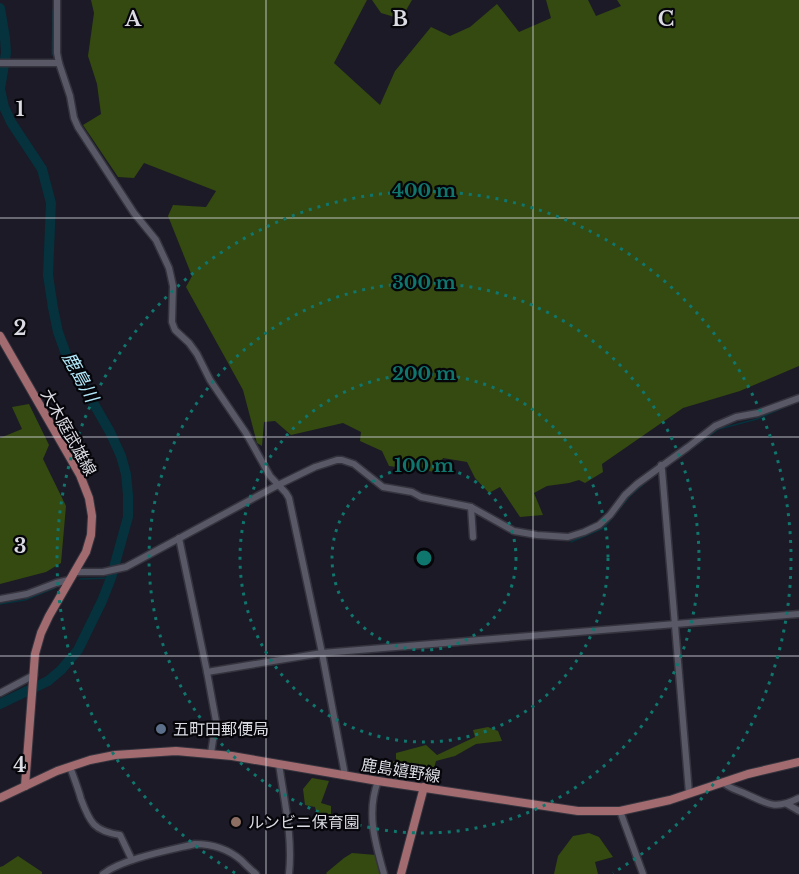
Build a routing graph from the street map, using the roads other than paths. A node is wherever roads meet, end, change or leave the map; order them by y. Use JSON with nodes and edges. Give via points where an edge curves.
{"nodes":[{"id":1,"x":57,"y":0,"type":"edge"},
{"id":2,"x":0,"y":63,"type":"edge"},
{"id":3,"x":59,"y":63,"type":"junction"},
{"id":4,"x":0,"y":336,"type":"edge"},
{"id":5,"x":799,"y":398,"type":"edge"},
{"id":6,"x":661,"y":465,"type":"junction"},
{"id":7,"x":278,"y":485,"type":"junction"},
{"id":8,"x":471,"y":507,"type":"junction"},
{"id":9,"x":473,"y":537,"type":"dead end"},
{"id":10,"x":179,"y":538,"type":"junction"},
{"id":11,"x":74,"y":572,"type":"junction"},
{"id":12,"x":69,"y":580,"type":"junction"},
{"id":13,"x":0,"y":599,"type":"edge"},
{"id":14,"x":799,"y":614,"type":"edge"},
{"id":15,"x":676,"y":625,"type":"junction"},
{"id":16,"x":322,"y":653,"type":"junction"},
{"id":17,"x":207,"y":672,"type":"junction"},
{"id":18,"x":34,"y":675,"type":"junction"},
{"id":19,"x":0,"y":693,"type":"edge"},
{"id":20,"x":211,"y":753,"type":"junction"},
{"id":21,"x":799,"y":762,"type":"edge"},
{"id":22,"x":279,"y":764,"type":"junction"},
{"id":23,"x":70,"y":767,"type":"junction"},
{"id":24,"x":345,"y":775,"type":"junction"},
{"id":25,"x":378,"y":781,"type":"junction"},
{"id":26,"x":723,"y":782,"type":"junction"},
{"id":27,"x":25,"y":786,"type":"junction"},
{"id":28,"x":424,"y":787,"type":"junction"},
{"id":29,"x":689,"y":793,"type":"junction"},
{"id":30,"x":0,"y":798,"type":"edge"},
{"id":31,"x":799,"y":798,"type":"edge"},
{"id":32,"x":787,"y":804,"type":"junction"},
{"id":33,"x":620,"y":811,"type":"junction"},
{"id":34,"x":799,"y":811,"type":"edge"},
{"id":35,"x":132,"y":860,"type":"junction"},
{"id":36,"x":103,"y":874,"type":"edge"},
{"id":37,"x":256,"y":874,"type":"edge"},
{"id":38,"x":289,"y":874,"type":"edge"},
{"id":39,"x":384,"y":874,"type":"edge"},
{"id":40,"x":401,"y":874,"type":"edge"},
{"id":41,"x":643,"y":874,"type":"edge"}],
"edges":[{"from":1,"to":3,"type":"street"},
{"from":2,"to":3,"type":"street"},
{"from":3,"to":7,"type":"street","via":[[78,127],[156,240],[169,268],[175,330],[197,354]]},
{"from":4,"to":11,"type":"main road","name":"大木庭武雄線","via":[[80,475],[89,498],[91,535]]},
{"from":5,"to":6,"type":"street","via":[[715,426]]},
{"from":6,"to":8,"type":"street","via":[[625,495],[599,525],[568,537],[514,531]]},
{"from":6,"to":15,"type":"street"},
{"from":7,"to":8,"type":"street","via":[[336,459],[354,464],[383,487]]},
{"from":7,"to":10,"type":"street"},
{"from":7,"to":16,"type":"street","via":[[293,511]]},
{"from":8,"to":9,"type":"street"},
{"from":10,"to":11,"type":"street","via":[[117,570]]},
{"from":10,"to":17,"type":"street"},
{"from":11,"to":12,"type":"main road","name":"大木庭武雄線"},
{"from":12,"to":13,"type":"street"},
{"from":12,"to":18,"type":"main road","name":"大木庭武雄線","via":[[41,633],[34,654]]},
{"from":14,"to":15,"type":"street"},
{"from":15,"to":16,"type":"street"},
{"from":15,"to":29,"type":"street"},
{"from":16,"to":17,"type":"street"},
{"from":16,"to":24,"type":"street"},
{"from":17,"to":20,"type":"street","via":[[216,721]]},
{"from":18,"to":19,"type":"street"},
{"from":18,"to":27,"type":"main road","name":"大木庭武雄線"},
{"from":20,"to":22,"type":"main road","name":"鹿島嬉野線"},
{"from":20,"to":23,"type":"main road","name":"鹿島嬉野線","via":[[115,755]]},
{"from":21,"to":26,"type":"main road","name":"鹿島嬉野線"},
{"from":22,"to":24,"type":"main road","name":"鹿島嬉野線"},
{"from":22,"to":38,"type":"street","via":[[290,837]]},
{"from":23,"to":27,"type":"main road","name":"鹿島嬉野線"},
{"from":23,"to":35,"type":"street","via":[[88,818],[107,833],[120,836]]},
{"from":24,"to":25,"type":"main road","name":"鹿島嬉野線"},
{"from":25,"to":28,"type":"main road","name":"鹿島嬉野線"},
{"from":25,"to":39,"type":"street","via":[[372,811],[373,836]]},
{"from":26,"to":29,"type":"main road","name":"鹿島嬉野線"},
{"from":26,"to":32,"type":"street","via":[[757,800],[778,806]]},
{"from":27,"to":30,"type":"main road","name":"鹿島嬉野線"},
{"from":28,"to":33,"type":"main road","name":"鹿島嬉野線","via":[[578,811]]},
{"from":28,"to":40,"type":"main road"},
{"from":29,"to":33,"type":"main road","name":"鹿島嬉野線"},
{"from":31,"to":32,"type":"street"},
{"from":32,"to":34,"type":"street"},
{"from":33,"to":41,"type":"street"},
{"from":35,"to":36,"type":"street"},
{"from":35,"to":37,"type":"street","via":[[204,844],[226,849]]}]}
